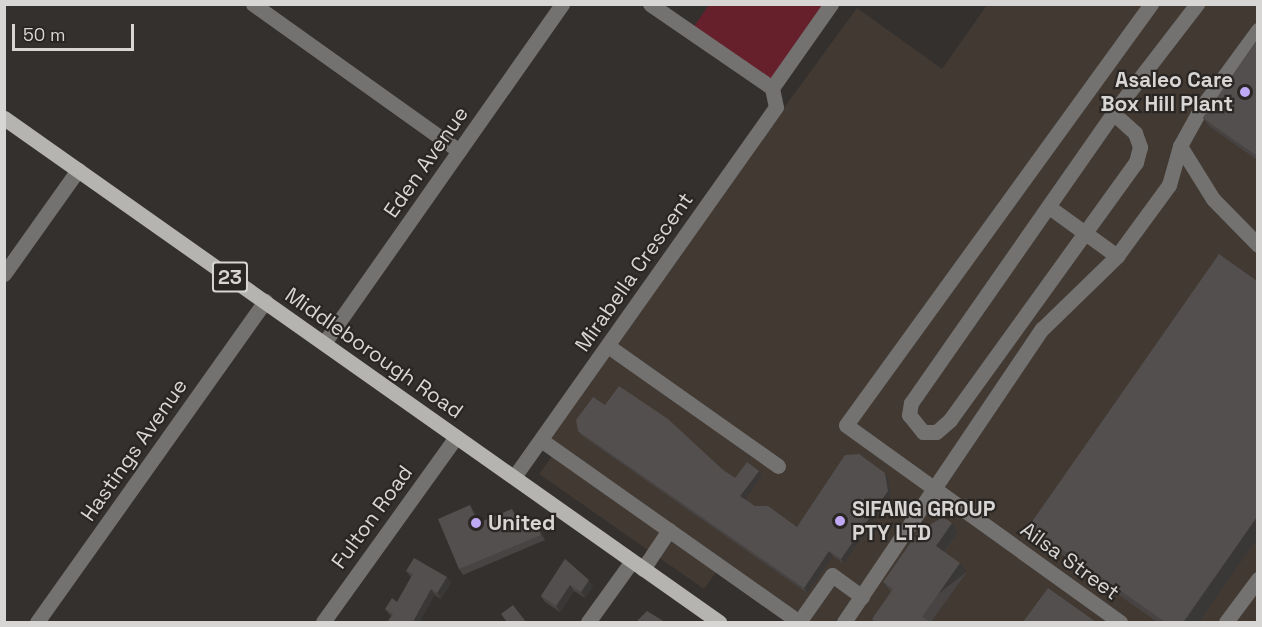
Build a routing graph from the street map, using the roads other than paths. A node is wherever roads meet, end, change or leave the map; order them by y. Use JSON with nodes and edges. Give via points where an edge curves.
{"nodes":[{"id":1,"x":253,"y":4,"type":"edge"},
{"id":2,"x":562,"y":4,"type":"edge"},
{"id":3,"x":650,"y":4,"type":"edge"},
{"id":4,"x":831,"y":4,"type":"edge"},
{"id":5,"x":1151,"y":4,"type":"edge"},
{"id":6,"x":1197,"y":4,"type":"edge"},
{"id":7,"x":1257,"y":30,"type":"edge"},
{"id":8,"x":772,"y":88,"type":"junction"},
{"id":9,"x":1113,"y":113,"type":"junction"},
{"id":10,"x":4,"y":118,"type":"edge"},
{"id":11,"x":1180,"y":146,"type":"junction"},
{"id":12,"x":459,"y":151,"type":"junction"},
{"id":13,"x":78,"y":170,"type":"junction"},
{"id":14,"x":1049,"y":207,"type":"junction"},
{"id":15,"x":1085,"y":232,"type":"junction"},
{"id":16,"x":1257,"y":245,"type":"edge"},
{"id":17,"x":1117,"y":256,"type":"junction"},
{"id":18,"x":4,"y":274,"type":"edge"},
{"id":19,"x":265,"y":302,"type":"junction"},
{"id":20,"x":324,"y":343,"type":"junction"},
{"id":21,"x":608,"y":345,"type":"junction"},
{"id":22,"x":456,"y":437,"type":"junction"},
{"id":23,"x":540,"y":440,"type":"junction"},
{"id":24,"x":778,"y":466,"type":"dead end"},
{"id":25,"x":514,"y":477,"type":"junction"},
{"id":26,"x":937,"y":491,"type":"junction"},
{"id":27,"x":669,"y":530,"type":"junction"},
{"id":28,"x":637,"y":565,"type":"junction"},
{"id":29,"x":1257,"y":579,"type":"edge"},
{"id":30,"x":862,"y":597,"type":"junction"},
{"id":31,"x":37,"y":622,"type":"edge"},
{"id":32,"x":323,"y":622,"type":"edge"},
{"id":33,"x":588,"y":622,"type":"edge"},
{"id":34,"x":719,"y":622,"type":"edge"},
{"id":35,"x":799,"y":622,"type":"edge"},
{"id":36,"x":844,"y":622,"type":"edge"},
{"id":37,"x":1120,"y":622,"type":"edge"},
{"id":38,"x":1226,"y":622,"type":"edge"}],
"edges":[{"from":1,"to":12,"type":"street"},
{"from":2,"to":12,"type":"street","name":"Eden Avenue"},
{"from":3,"to":8,"type":"street"},
{"from":4,"to":8,"type":"street"},
{"from":5,"to":26,"type":"street","name":"Ailsa Street","via":[[846,425]]},
{"from":6,"to":9,"type":"street"},
{"from":7,"to":11,"type":"street"},
{"from":8,"to":21,"type":"street","name":"Mirabella Crescent","via":[[776,107]]},
{"from":9,"to":14,"type":"street"},
{"from":9,"to":15,"type":"street","via":[[1129,123],[1140,147],[1136,162]]},
{"from":10,"to":13,"type":"main road","name":"Middleborough Road","number":"23"},
{"from":11,"to":16,"type":"street","via":[[1213,199]]},
{"from":11,"to":17,"type":"street","via":[[1169,185]]},
{"from":12,"to":20,"type":"street","name":"Eden Avenue"},
{"from":13,"to":18,"type":"street"},
{"from":13,"to":19,"type":"main road","name":"Middleborough Road","number":"23"},
{"from":14,"to":15,"type":"street"},
{"from":14,"to":15,"type":"street","via":[[911,403],[909,415],[923,432],[936,432],[950,420]]},
{"from":15,"to":17,"type":"street"},
{"from":17,"to":26,"type":"street","via":[[1042,329]]},
{"from":19,"to":20,"type":"main road","name":"Middleborough Road","number":"23"},
{"from":19,"to":31,"type":"street","name":"Hastings Avenue"},
{"from":20,"to":22,"type":"main road","name":"Middleborough Road","number":"23"},
{"from":21,"to":23,"type":"street","name":"Mirabella Crescent"},
{"from":21,"to":24,"type":"street"},
{"from":22,"to":25,"type":"main road","name":"Middleborough Road","number":"23"},
{"from":22,"to":32,"type":"street","name":"Fulton Road"},
{"from":23,"to":25,"type":"street","name":"Mirabella Crescent"},
{"from":23,"to":27,"type":"street"},
{"from":25,"to":28,"type":"main road","name":"Middleborough Road","number":"23"},
{"from":26,"to":30,"type":"street"},
{"from":26,"to":37,"type":"street","name":"Ailsa Street"},
{"from":27,"to":28,"type":"street"},
{"from":27,"to":35,"type":"street"},
{"from":28,"to":33,"type":"street"},
{"from":28,"to":34,"type":"main road","name":"Middleborough Road","number":"23"},
{"from":29,"to":38,"type":"street"},
{"from":30,"to":35,"type":"street","via":[[832,575]]},
{"from":30,"to":36,"type":"street"}]}
